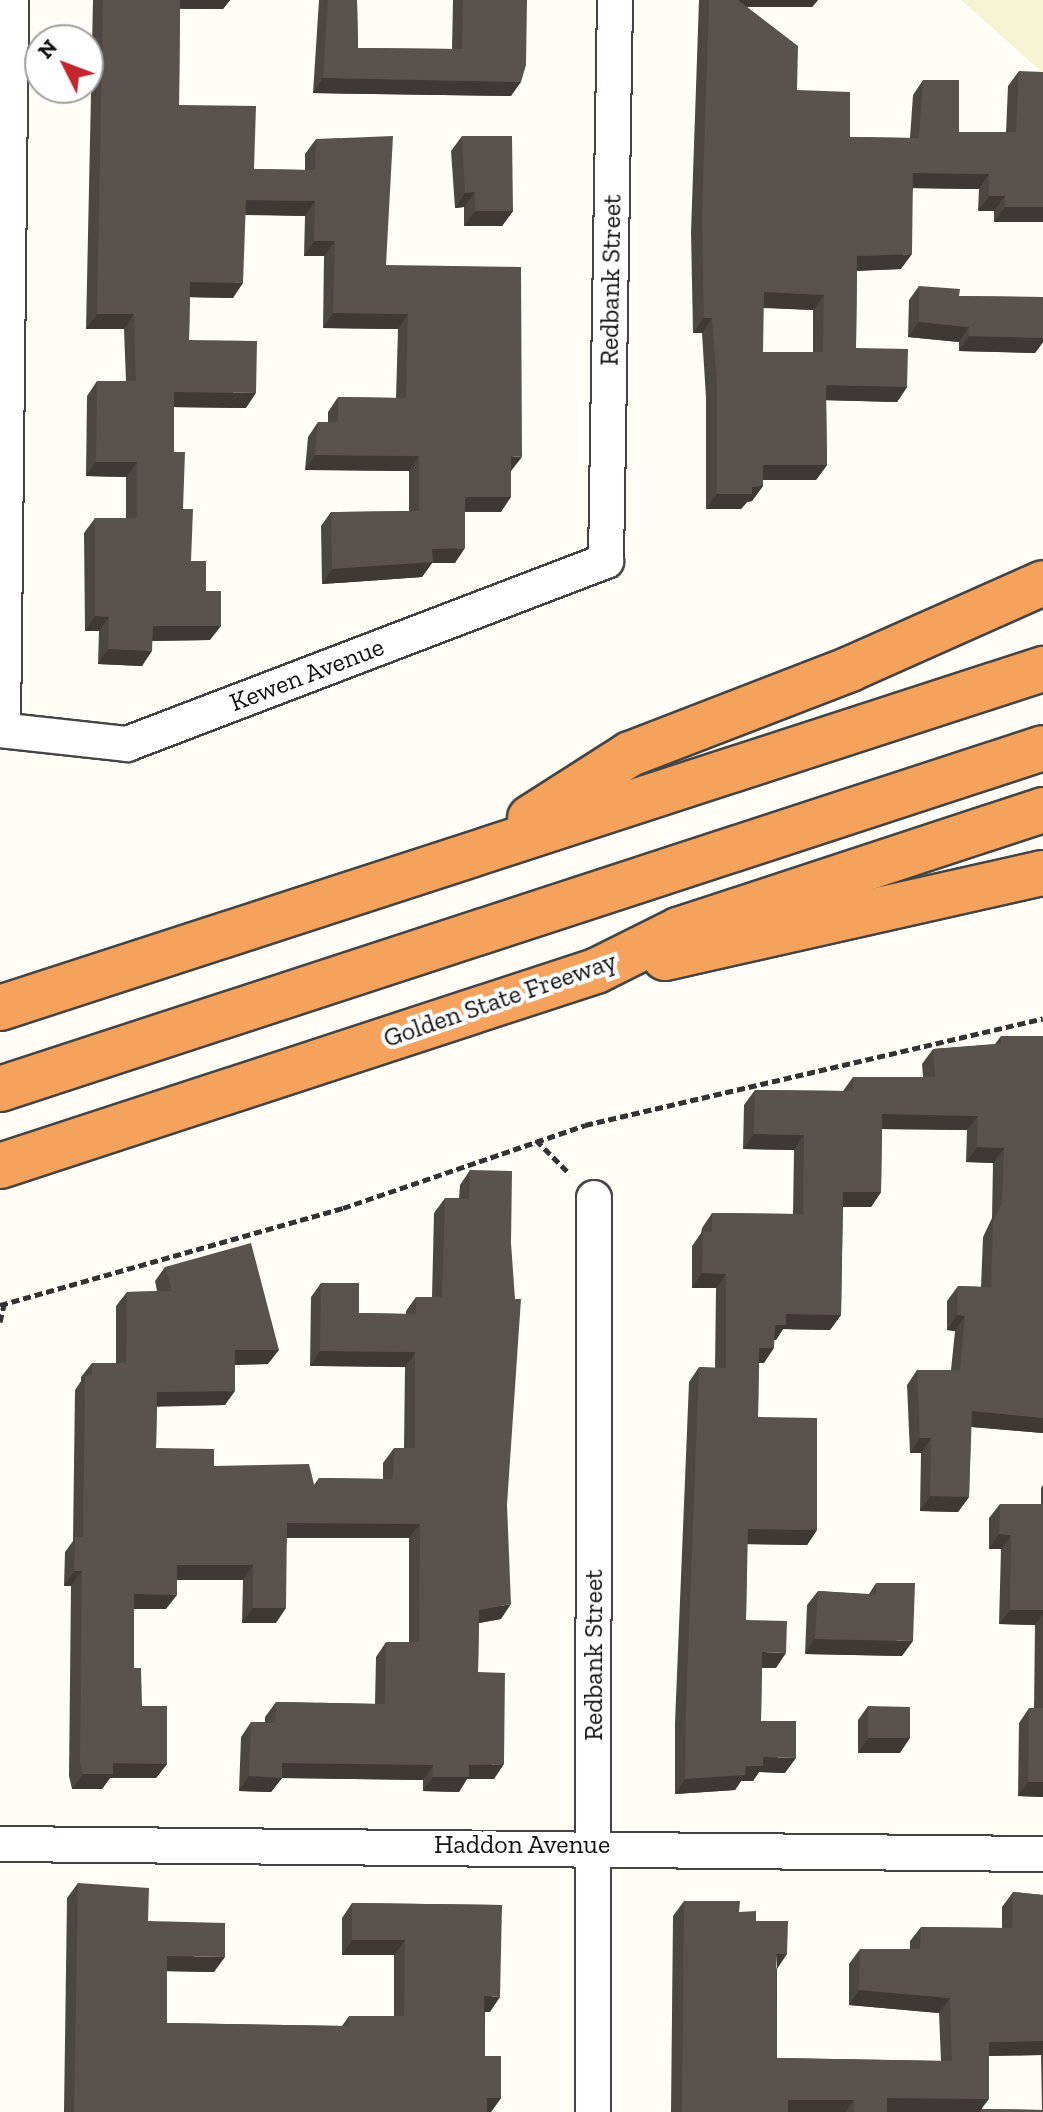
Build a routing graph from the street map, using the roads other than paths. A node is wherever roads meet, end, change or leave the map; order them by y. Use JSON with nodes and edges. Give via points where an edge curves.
{"nodes":[{"id":1,"x":11,"y":0,"type":"edge"},
{"id":2,"x":615,"y":0,"type":"edge"},
{"id":3,"x":606,"y":561,"type":"joint"},
{"id":4,"x":1043,"y":583,"type":"edge"},
{"id":5,"x":1043,"y":669,"type":"edge"},
{"id":6,"x":1043,"y":721,"type":"edge"},
{"id":7,"x":2,"y":730,"type":"edge"},
{"id":8,"x":1043,"y":748,"type":"edge"},
{"id":9,"x":1043,"y":810,"type":"edge"},
{"id":10,"x":481,"y":850,"type":"junction"},
{"id":11,"x":1043,"y":873,"type":"edge"},
{"id":12,"x":596,"y":971,"type":"junction"},
{"id":13,"x":0,"y":1008,"type":"edge"},
{"id":14,"x":0,"y":1058,"type":"edge"},
{"id":15,"x":0,"y":1089,"type":"edge"},
{"id":16,"x":0,"y":1166,"type":"edge"},
{"id":17,"x":594,"y":1198,"type":"road end"},
{"id":18,"x":0,"y":1844,"type":"edge"},
{"id":19,"x":594,"y":1845,"type":"junction"},
{"id":20,"x":1043,"y":1854,"type":"edge"},
{"id":21,"x":593,"y":2112,"type":"edge"}],
"edges":[{"from":1,"to":7,"type":"street"},
{"from":2,"to":3,"type":"street","name":"Redbank Street"},
{"from":3,"to":7,"type":"street","name":"Kewen Avenue","via":[[127,744]]},
{"from":4,"to":10,"type":"highway","via":[[850,669],[630,754]]},
{"from":5,"to":10,"type":"highway"},
{"from":6,"to":14,"type":"highway"},
{"from":8,"to":15,"type":"highway"},
{"from":9,"to":12,"type":"highway","name":"Golden State Freeway","via":[[678,930]]},
{"from":10,"to":13,"type":"highway"},
{"from":11,"to":12,"type":"highway","via":[[806,932]]},
{"from":12,"to":16,"type":"highway","name":"Golden State Freeway"},
{"from":17,"to":19,"type":"street","name":"Redbank Street"},
{"from":18,"to":19,"type":"street","name":"Haddon Avenue"},
{"from":19,"to":20,"type":"street","name":"Haddon Avenue"},
{"from":19,"to":21,"type":"street","name":"Redbank Street"}]}
